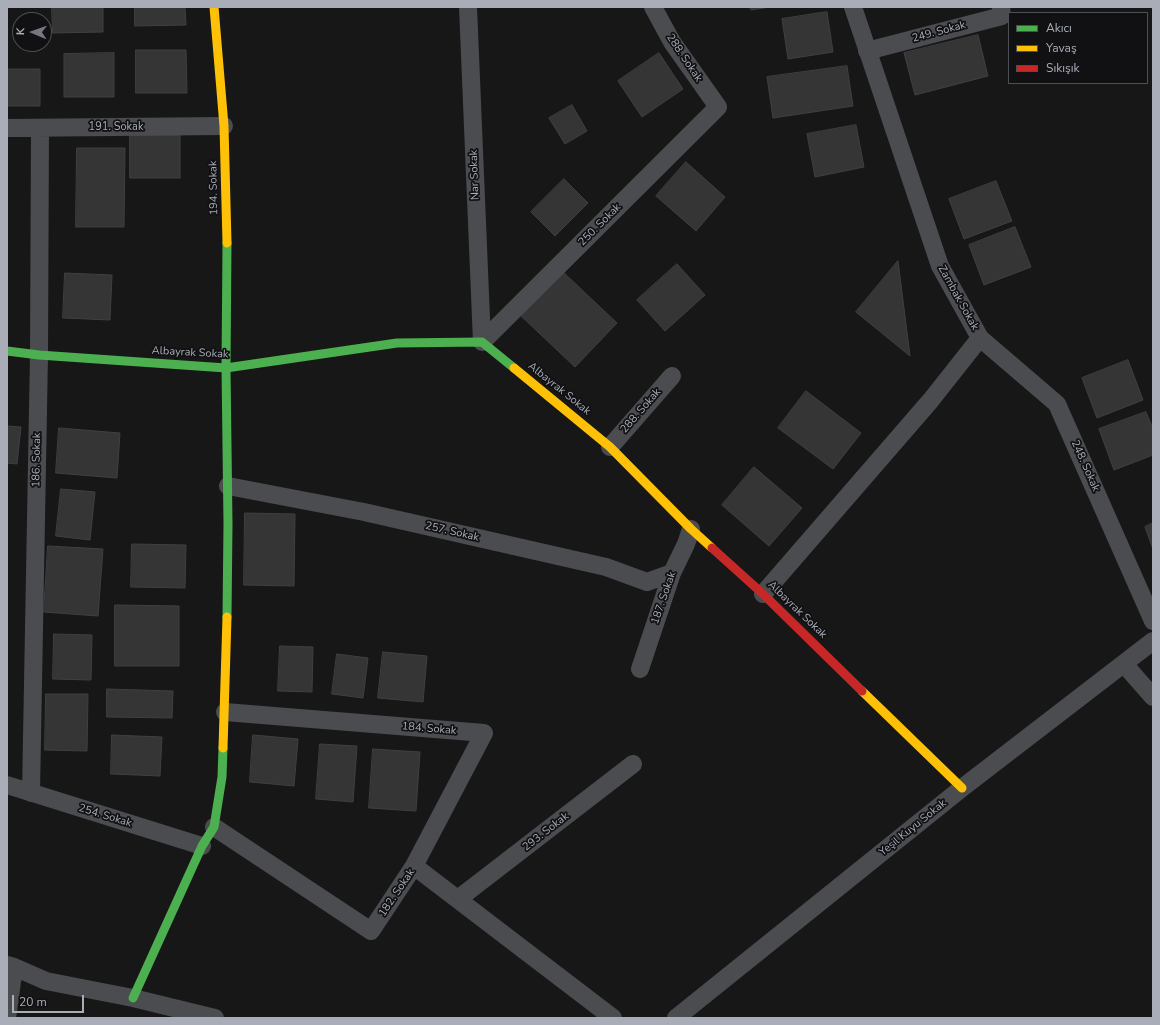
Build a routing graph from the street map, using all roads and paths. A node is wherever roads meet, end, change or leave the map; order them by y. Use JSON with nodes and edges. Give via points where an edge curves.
{"nodes":[{"id":1,"x":214,"y":7,"type":"edge"},
{"id":2,"x":468,"y":7,"type":"edge"},
{"id":3,"x":653,"y":7,"type":"edge"},
{"id":4,"x":853,"y":7,"type":"edge"},
{"id":5,"x":1000,"y":7,"type":"edge"},
{"id":6,"x":867,"y":51,"type":"junction"},
{"id":7,"x":718,"y":107,"type":"joint"},
{"id":8,"x":224,"y":126,"type":"junction"},
{"id":9,"x":7,"y":128,"type":"edge"},
{"id":10,"x":40,"y":128,"type":"junction"},
{"id":11,"x":980,"y":338,"type":"junction"},
{"id":12,"x":482,"y":342,"type":"junction"},
{"id":13,"x":7,"y":351,"type":"edge"},
{"id":14,"x":39,"y":355,"type":"junction"},
{"id":15,"x":226,"y":368,"type":"junction"},
{"id":16,"x":672,"y":376,"type":"dead end"},
{"id":17,"x":610,"y":447,"type":"junction"},
{"id":18,"x":228,"y":486,"type":"junction"},
{"id":19,"x":691,"y":529,"type":"junction"},
{"id":20,"x":672,"y":573,"type":"junction"},
{"id":21,"x":763,"y":594,"type":"junction"},
{"id":22,"x":1153,"y":620,"type":"edge"},
{"id":23,"x":1153,"y":641,"type":"edge"},
{"id":24,"x":1124,"y":664,"type":"junction"},
{"id":25,"x":640,"y":669,"type":"dead end"},
{"id":26,"x":1153,"y":696,"type":"edge"},
{"id":27,"x":225,"y":712,"type":"junction"},
{"id":28,"x":633,"y":764,"type":"dead end"},
{"id":29,"x":7,"y":785,"type":"edge"},
{"id":30,"x":962,"y":788,"type":"junction"},
{"id":31,"x":31,"y":793,"type":"junction"},
{"id":32,"x":214,"y":827,"type":"junction"},
{"id":33,"x":202,"y":846,"type":"junction"},
{"id":34,"x":414,"y":866,"type":"junction"},
{"id":35,"x":458,"y":899,"type":"junction"},
{"id":36,"x":11,"y":966,"type":"edge"},
{"id":37,"x":133,"y":998,"type":"junction"},
{"id":38,"x":7,"y":1018,"type":"edge"},
{"id":39,"x":215,"y":1018,"type":"edge"},
{"id":40,"x":613,"y":1018,"type":"edge"},
{"id":41,"x":676,"y":1018,"type":"edge"}],
"edges":[{"from":1,"to":8,"type":"street","name":"194. Sokak"},
{"from":2,"to":12,"type":"street","name":"Nar Sokak"},
{"from":3,"to":7,"type":"street","name":"288. Sokak","via":[[672,42]]},
{"from":4,"to":6,"type":"street","name":"Zambak Sokak"},
{"from":5,"to":6,"type":"street","name":"249. Sokak","via":[[1002,16]]},
{"from":6,"to":11,"type":"street","name":"Zambak Sokak","via":[[940,266]]},
{"from":7,"to":12,"type":"street","name":"250. Sokak"},
{"from":8,"to":10,"type":"street","name":"191. Sokak"},
{"from":8,"to":15,"type":"street","name":"194. Sokak"},
{"from":9,"to":10,"type":"street","name":"191. Sokak"},
{"from":10,"to":14,"type":"street","name":"186. Sokak"},
{"from":11,"to":21,"type":"street","name":"Zambak Sokak","via":[[931,400]]},
{"from":11,"to":22,"type":"street","name":"248. Sokak","via":[[1057,404]]},
{"from":12,"to":15,"type":"street","name":"Albayrak Sokak","via":[[398,343]]},
{"from":12,"to":17,"type":"street","name":"Albayrak Sokak"},
{"from":13,"to":14,"type":"street","name":"Albayrak Sokak"},
{"from":14,"to":15,"type":"street","name":"Albayrak Sokak"},
{"from":14,"to":31,"type":"street","name":"186. Sokak"},
{"from":15,"to":18,"type":"street","name":"194. Sokak"},
{"from":16,"to":17,"type":"street","name":"288. Sokak"},
{"from":17,"to":19,"type":"street","name":"Albayrak Sokak"},
{"from":18,"to":20,"type":"street","name":"257. Sokak","via":[[364,512],[606,567],[648,582]]},
{"from":18,"to":27,"type":"street","name":"194. Sokak"},
{"from":19,"to":20,"type":"street","name":"187. Sokak"},
{"from":19,"to":21,"type":"street","name":"Albayrak Sokak"},
{"from":20,"to":25,"type":"street","name":"187. Sokak"},
{"from":21,"to":30,"type":"street","name":"Albayrak Sokak"},
{"from":23,"to":24,"type":"street","name":"Yeşil Kuyu Sokak"},
{"from":24,"to":26,"type":"street"},
{"from":24,"to":30,"type":"street","name":"Yeşil Kuyu Sokak"},
{"from":27,"to":32,"type":"street","name":"194. Sokak","via":[[222,777]]},
{"from":27,"to":34,"type":"street","name":"184. Sokak","via":[[484,733]]},
{"from":28,"to":35,"type":"street","name":"293. Sokak"},
{"from":29,"to":31,"type":"street","name":"254. Sokak"},
{"from":30,"to":41,"type":"street","name":"Yeşil Kuyu Sokak"},
{"from":31,"to":33,"type":"street","name":"254. Sokak"},
{"from":32,"to":33,"type":"street"},
{"from":32,"to":34,"type":"street","name":"182. Sokak","via":[[371,931]]},
{"from":33,"to":37,"type":"street"},
{"from":34,"to":35,"type":"street","name":"182. Sokak"},
{"from":35,"to":40,"type":"street","name":"182. Sokak"},
{"from":36,"to":37,"type":"street","via":[[46,981]]},
{"from":36,"to":38,"type":"street"},
{"from":37,"to":39,"type":"street"}]}
